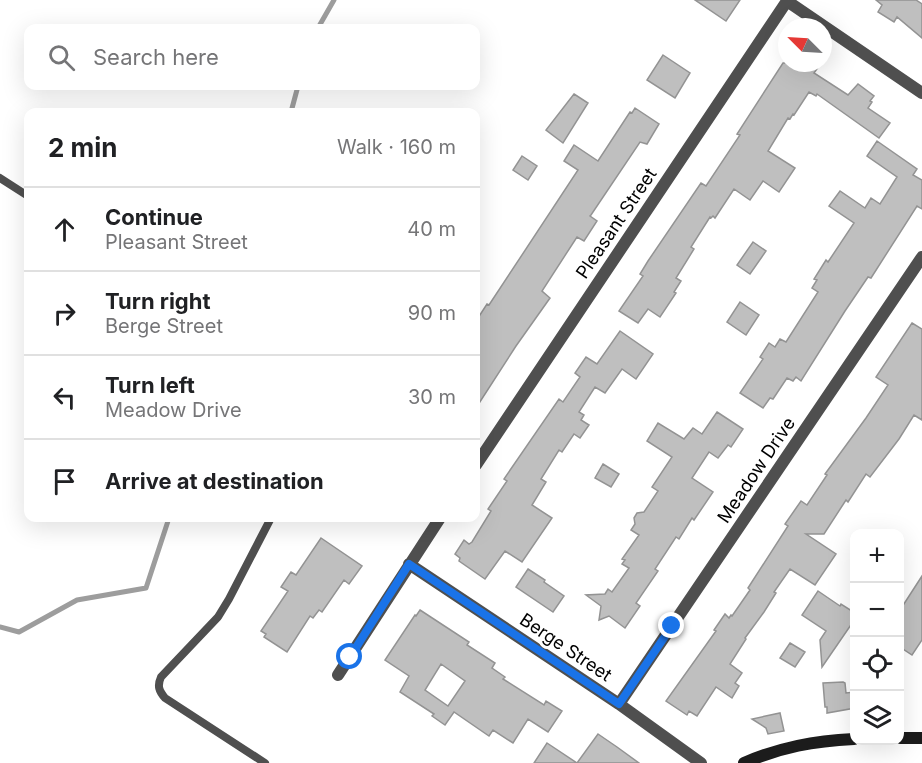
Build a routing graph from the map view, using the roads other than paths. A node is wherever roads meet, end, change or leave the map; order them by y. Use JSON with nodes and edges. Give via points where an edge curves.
{"nodes":[{"id":1,"x":787,"y":1,"type":"edge"},
{"id":2,"x":922,"y":93,"type":"edge"},
{"id":3,"x":0,"y":178,"type":"edge"},
{"id":4,"x":24,"y":193,"type":"edge"},
{"id":5,"x":922,"y":257,"type":"edge"},
{"id":6,"x":480,"y":459,"type":"edge"},
{"id":7,"x":270,"y":522,"type":"edge"},
{"id":8,"x":437,"y":522,"type":"edge"},
{"id":9,"x":409,"y":564,"type":"junction"},
{"id":10,"x":338,"y":675,"type":"dead end"},
{"id":11,"x":619,"y":704,"type":"junction"},
{"id":12,"x":904,"y":738,"type":"edge"},
{"id":13,"x":922,"y":738,"type":"edge"},
{"id":14,"x":850,"y":739,"type":"edge"},
{"id":15,"x":265,"y":763,"type":"edge"},
{"id":16,"x":701,"y":763,"type":"edge"},
{"id":17,"x":744,"y":763,"type":"edge"}],
"edges":[{"from":1,"to":2,"type":"street"},
{"from":1,"to":6,"type":"street","name":"Pleasant Street"},
{"from":3,"to":4,"type":"lane"},
{"from":5,"to":11,"type":"street","name":"Meadow Drive"},
{"from":7,"to":15,"type":"lane","via":[[225,607],[161,677],[158,687],[165,698]]},
{"from":8,"to":9,"type":"street"},
{"from":9,"to":10,"type":"street"},
{"from":9,"to":11,"type":"street","name":"Berge Street"},
{"from":11,"to":16,"type":"street","name":"Berge Street"},
{"from":12,"to":13,"type":"street"},
{"from":14,"to":17,"type":"street","via":[[800,744]]}]}
